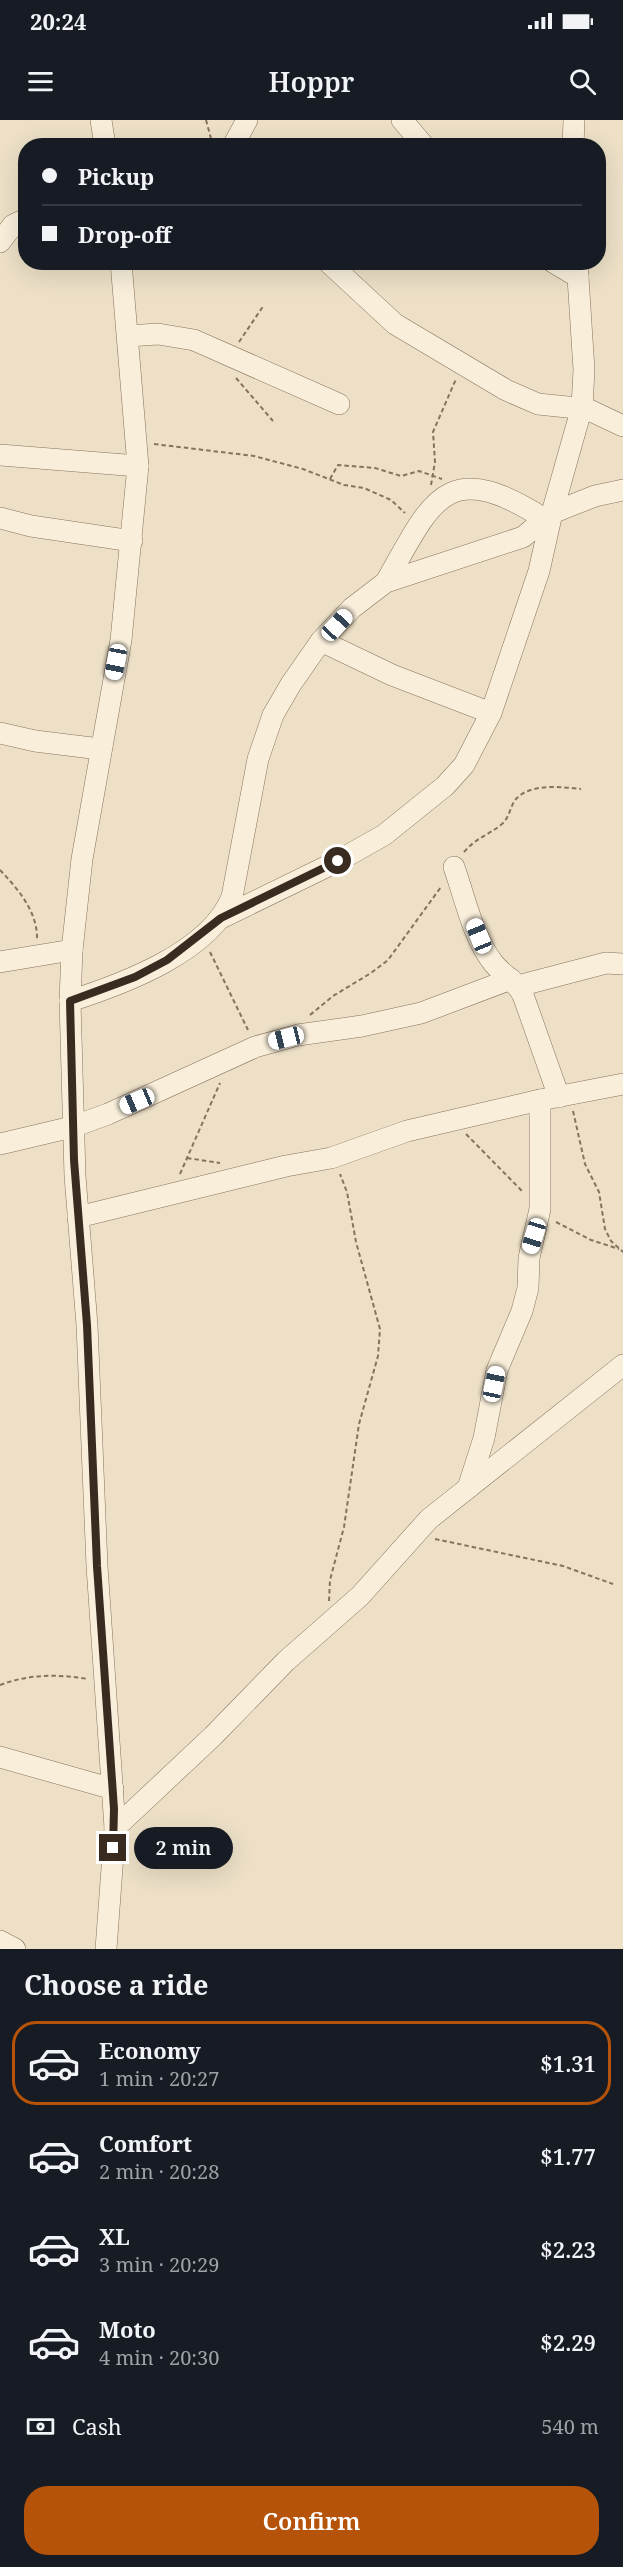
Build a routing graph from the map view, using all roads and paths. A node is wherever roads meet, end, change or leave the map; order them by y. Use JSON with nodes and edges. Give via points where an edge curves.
{"nodes":[{"id":1,"x":101,"y":120,"type":"edge"},
{"id":2,"x":206,"y":120,"type":"edge"},
{"id":3,"x":247,"y":120,"type":"edge"},
{"id":4,"x":402,"y":120,"type":"edge"},
{"id":5,"x":574,"y":120,"type":"edge"},
{"id":6,"x":104,"y":138,"type":"edge"},
{"id":7,"x":211,"y":138,"type":"edge"},
{"id":8,"x":237,"y":138,"type":"edge"},
{"id":9,"x":417,"y":138,"type":"edge"},
{"id":10,"x":573,"y":138,"type":"edge"},
{"id":11,"x":18,"y":223,"type":"edge"},
{"id":12,"x":0,"y":243,"type":"edge"},
{"id":13,"x":122,"y":270,"type":"edge"},
{"id":14,"x":343,"y":270,"type":"edge"},
{"id":15,"x":578,"y":270,"type":"edge"},
{"id":16,"x":264,"y":305,"type":"dead end"},
{"id":17,"x":128,"y":336,"type":"junction"},
{"id":18,"x":219,"y":351,"type":"junction"},
{"id":19,"x":463,"y":366,"type":"junction"},
{"id":20,"x":339,"y":404,"type":"dead end"},
{"id":21,"x":582,"y":407,"type":"junction"},
{"id":22,"x":273,"y":421,"type":"dead end"},
{"id":23,"x":623,"y":426,"type":"edge"},
{"id":24,"x":136,"y":443,"type":"junction"},
{"id":25,"x":0,"y":455,"type":"edge"},
{"id":26,"x":138,"y":466,"type":"junction"},
{"id":27,"x":433,"y":476,"type":"junction"},
{"id":28,"x":330,"y":479,"type":"junction"},
{"id":29,"x":430,"y":485,"type":"dead end"},
{"id":30,"x":623,"y":490,"type":"edge"},
{"id":31,"x":549,"y":516,"type":"junction"},
{"id":32,"x":0,"y":518,"type":"edge"},
{"id":33,"x":416,"y":529,"type":"junction"},
{"id":34,"x":132,"y":541,"type":"junction"},
{"id":35,"x":386,"y":582,"type":"junction"},
{"id":36,"x":321,"y":641,"type":"junction"},
{"id":37,"x":491,"y":713,"type":"junction"},
{"id":38,"x":0,"y":733,"type":"edge"},
{"id":39,"x":100,"y":749,"type":"junction"},
{"id":40,"x":581,"y":789,"type":"dead end"},
{"id":41,"x":454,"y":867,"type":"junction"},
{"id":42,"x":0,"y":870,"type":"edge"},
{"id":43,"x":221,"y":918,"type":"junction"},
{"id":44,"x":201,"y":936,"type":"junction"},
{"id":45,"x":72,"y":950,"type":"junction"},
{"id":46,"x":36,"y":958,"type":"junction"},
{"id":47,"x":0,"y":962,"type":"edge"},
{"id":48,"x":623,"y":964,"type":"edge"},
{"id":49,"x":515,"y":982,"type":"junction"},
{"id":50,"x":70,"y":1001,"type":"junction"},
{"id":51,"x":298,"y":1035,"type":"junction"},
{"id":52,"x":255,"y":1047,"type":"junction"},
{"id":53,"x":234,"y":1057,"type":"junction"},
{"id":54,"x":623,"y":1084,"type":"edge"},
{"id":55,"x":550,"y":1098,"type":"junction"},
{"id":56,"x":452,"y":1120,"type":"junction"},
{"id":57,"x":72,"y":1127,"type":"junction"},
{"id":58,"x":0,"y":1144,"type":"edge"},
{"id":59,"x":331,"y":1158,"type":"junction"},
{"id":60,"x":174,"y":1193,"type":"junction"},
{"id":61,"x":540,"y":1209,"type":"junction"},
{"id":62,"x":78,"y":1217,"type":"junction"},
{"id":63,"x":620,"y":1249,"type":"junction"},
{"id":64,"x":623,"y":1252,"type":"edge"},
{"id":65,"x":623,"y":1365,"type":"edge"},
{"id":66,"x":468,"y":1488,"type":"junction"},
{"id":67,"x":415,"y":1533,"type":"junction"},
{"id":68,"x":613,"y":1584,"type":"dead end"},
{"id":69,"x":337,"y":1618,"type":"junction"},
{"id":70,"x":105,"y":1681,"type":"junction"},
{"id":71,"x":0,"y":1685,"type":"edge"},
{"id":72,"x":0,"y":1757,"type":"edge"},
{"id":73,"x":112,"y":1789,"type":"junction"},
{"id":74,"x":115,"y":1828,"type":"junction"},
{"id":75,"x":0,"y":1941,"type":"edge"},
{"id":76,"x":15,"y":1949,"type":"edge"},
{"id":77,"x":106,"y":1949,"type":"edge"}],
"edges":[{"from":1,"to":6,"type":"street"},
{"from":2,"to":7,"type":"path"},
{"from":3,"to":8,"type":"street"},
{"from":4,"to":9,"type":"street"},
{"from":5,"to":10,"type":"street"},
{"from":11,"to":12,"type":"street"},
{"from":13,"to":17,"type":"street"},
{"from":14,"to":19,"type":"street","via":[[395,324]]},
{"from":15,"to":21,"type":"street","via":[[584,360]]},
{"from":16,"to":18,"type":"path","via":[[237,345]]},
{"from":17,"to":18,"type":"street","via":[[179,336]]},
{"from":17,"to":24,"type":"street"},
{"from":18,"to":20,"type":"street"},
{"from":18,"to":22,"type":"path","via":[[231,372]]},
{"from":19,"to":21,"type":"street","via":[[538,404]]},
{"from":19,"to":27,"type":"path","via":[[433,432]]},
{"from":21,"to":23,"type":"street"},
{"from":21,"to":31,"type":"street"},
{"from":24,"to":26,"type":"street"},
{"from":24,"to":28,"type":"path","via":[[254,456]]},
{"from":25,"to":26,"type":"street"},
{"from":26,"to":34,"type":"street"},
{"from":27,"to":28,"type":"path","via":[[414,471],[401,476],[344,464],[338,465]]},
{"from":27,"to":29,"type":"path"},
{"from":28,"to":33,"type":"path","via":[[390,500],[405,512]]},
{"from":30,"to":31,"type":"street","via":[[595,496]]},
{"from":31,"to":33,"type":"street","via":[[496,493],[467,488],[443,496]]},
{"from":31,"to":35,"type":"street","via":[[523,537]]},
{"from":31,"to":37,"type":"street","via":[[536,580]]},
{"from":32,"to":34,"type":"street","via":[[50,530]]},
{"from":33,"to":35,"type":"street"},
{"from":34,"to":39,"type":"street","via":[[120,640]]},
{"from":35,"to":36,"type":"street","via":[[352,608]]},
{"from":36,"to":37,"type":"street","via":[[392,675]]},
{"from":36,"to":43,"type":"street","via":[[273,715],[258,759],[232,897]]},
{"from":37,"to":43,"type":"street","via":[[464,765],[445,786],[384,835]]},
{"from":38,"to":39,"type":"street"},
{"from":39,"to":45,"type":"street"},
{"from":40,"to":41,"type":"path","via":[[549,788],[516,798],[506,820],[479,836]]},
{"from":41,"to":49,"type":"street","via":[[486,950],[494,964]]},
{"from":41,"to":51,"type":"path","via":[[387,960],[318,1006]]},
{"from":42,"to":46,"type":"path","via":[[31,909],[37,931]]},
{"from":43,"to":44,"type":"street"},
{"from":44,"to":50,"type":"street","via":[[135,977]]},
{"from":44,"to":52,"type":"path"},
{"from":45,"to":46,"type":"street"},
{"from":45,"to":50,"type":"street"},
{"from":46,"to":47,"type":"street"},
{"from":48,"to":49,"type":"street","via":[[606,963]]},
{"from":49,"to":51,"type":"street","via":[[421,1013]]},
{"from":49,"to":55,"type":"street"},
{"from":50,"to":57,"type":"street"},
{"from":51,"to":52,"type":"street"},
{"from":52,"to":53,"type":"street"},
{"from":53,"to":57,"type":"street"},
{"from":53,"to":60,"type":"path","via":[[195,1137]]},
{"from":54,"to":55,"type":"street"},
{"from":55,"to":56,"type":"street"},
{"from":55,"to":61,"type":"street"},
{"from":55,"to":63,"type":"path","via":[[574,1113],[585,1164],[599,1192],[605,1229]]},
{"from":56,"to":59,"type":"street"},
{"from":56,"to":61,"type":"path"},
{"from":57,"to":58,"type":"street"},
{"from":57,"to":62,"type":"street"},
{"from":59,"to":60,"type":"street"},
{"from":59,"to":69,"type":"path","via":[[347,1192],[358,1253],[380,1329],[378,1356],[361,1415],[344,1527],[330,1580],[330,1606]]},
{"from":60,"to":62,"type":"street"},
{"from":61,"to":63,"type":"path","via":[[576,1233]]},
{"from":61,"to":66,"type":"street","via":[[525,1301],[500,1364]]},
{"from":62,"to":70,"type":"street"},
{"from":63,"to":64,"type":"path"},
{"from":65,"to":66,"type":"street"},
{"from":66,"to":67,"type":"street"},
{"from":67,"to":68,"type":"path","via":[[563,1566]]},
{"from":67,"to":69,"type":"street"},
{"from":69,"to":74,"type":"street","via":[[286,1661]]},
{"from":70,"to":71,"type":"path","via":[[44,1676],[17,1678]]},
{"from":70,"to":73,"type":"street"},
{"from":72,"to":73,"type":"street"},
{"from":73,"to":74,"type":"street"},
{"from":74,"to":77,"type":"street"},
{"from":75,"to":76,"type":"street"}]}
